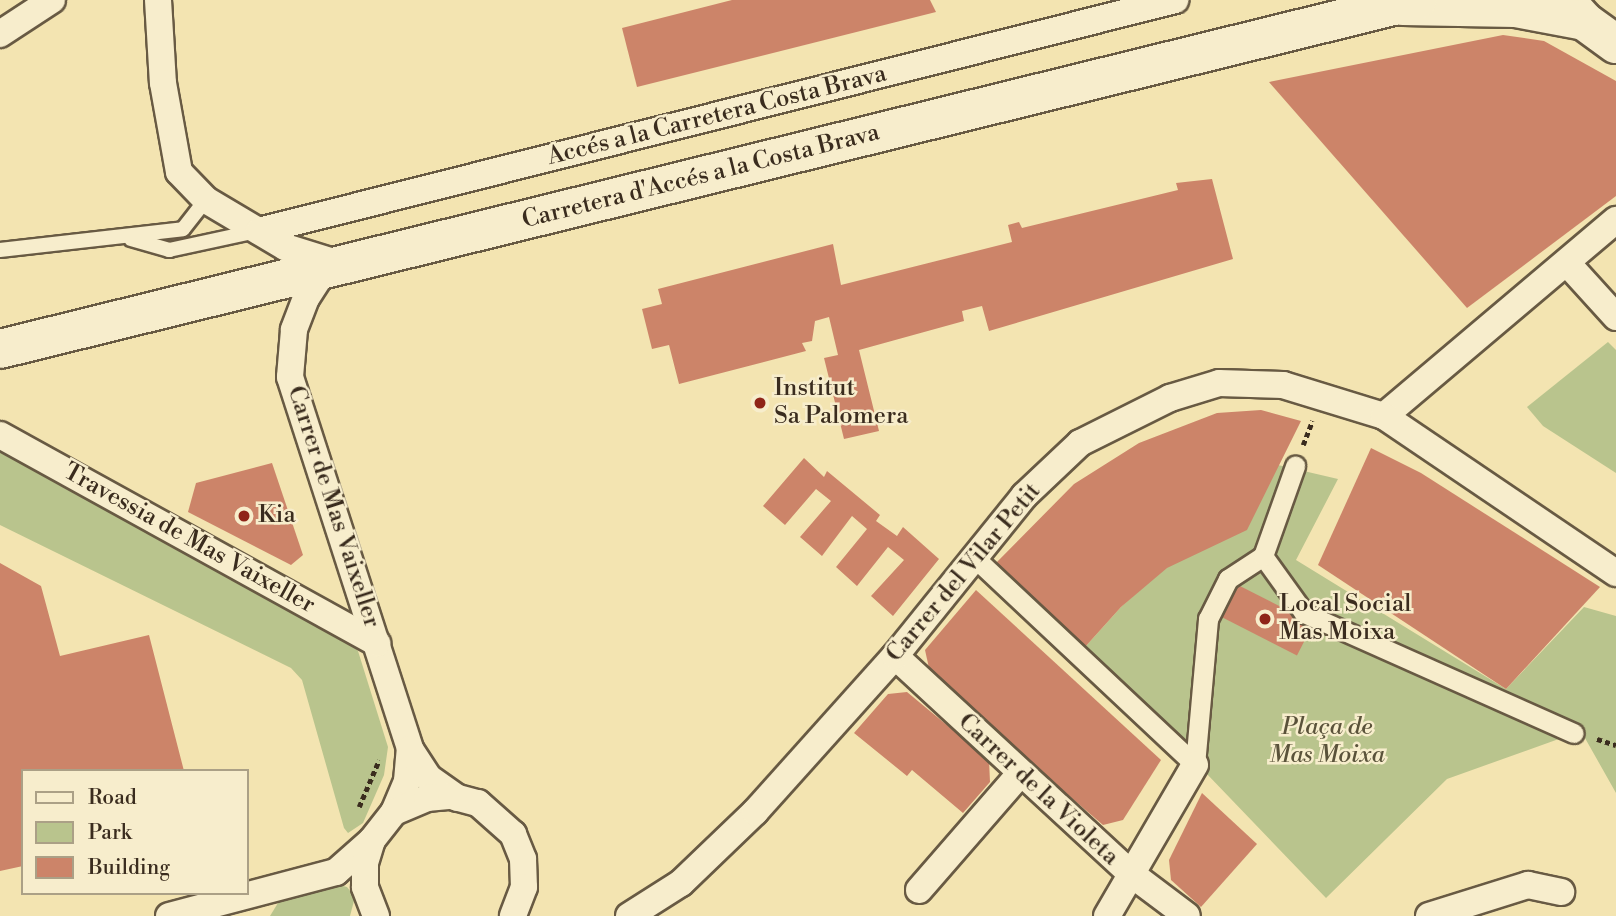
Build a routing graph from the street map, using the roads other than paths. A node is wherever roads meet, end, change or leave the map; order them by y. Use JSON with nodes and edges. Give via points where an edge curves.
{"nodes":[{"id":1,"x":52,"y":0,"type":"edge"},
{"id":2,"x":158,"y":0,"type":"edge"},
{"id":3,"x":1175,"y":0,"type":"edge"},
{"id":4,"x":1407,"y":2,"type":"edge"},
{"id":5,"x":1575,"y":11,"type":"edge"},
{"id":6,"x":0,"y":34,"type":"edge"},
{"id":7,"x":1616,"y":44,"type":"edge"},
{"id":8,"x":206,"y":200,"type":"junction"},
{"id":9,"x":1616,"y":220,"type":"edge"},
{"id":10,"x":259,"y":231,"type":"junction"},
{"id":11,"x":124,"y":237,"type":"junction"},
{"id":12,"x":0,"y":250,"type":"edge"},
{"id":13,"x":1567,"y":263,"type":"junction"},
{"id":14,"x":333,"y":267,"type":"junction"},
{"id":15,"x":1616,"y":317,"type":"edge"},
{"id":16,"x":0,"y":349,"type":"edge"},
{"id":17,"x":1384,"y":416,"type":"junction"},
{"id":18,"x":0,"y":435,"type":"edge"},
{"id":19,"x":1295,"y":466,"type":"road end"},
{"id":20,"x":1264,"y":556,"type":"junction"},
{"id":21,"x":975,"y":559,"type":"junction"},
{"id":22,"x":1616,"y":572,"type":"edge"},
{"id":23,"x":377,"y":643,"type":"junction"},
{"id":24,"x":895,"y":656,"type":"junction"},
{"id":25,"x":1574,"y":733,"type":"dead end"},
{"id":26,"x":410,"y":749,"type":"junction"},
{"id":27,"x":1195,"y":765,"type":"junction"},
{"id":28,"x":1020,"y":774,"type":"junction"},
{"id":29,"x":458,"y":798,"type":"junction"},
{"id":30,"x":394,"y":812,"type":"junction"},
{"id":31,"x":372,"y":840,"type":"junction"},
{"id":32,"x":1129,"y":873,"type":"junction"},
{"id":33,"x":919,"y":890,"type":"dead end"},
{"id":34,"x":1561,"y":891,"type":"dead end"},
{"id":35,"x":516,"y":915,"type":"edge"},
{"id":36,"x":169,"y":916,"type":"edge"},
{"id":37,"x":376,"y":916,"type":"edge"},
{"id":38,"x":629,"y":916,"type":"edge"},
{"id":39,"x":1107,"y":916,"type":"edge"},
{"id":40,"x":1187,"y":916,"type":"edge"},
{"id":41,"x":1429,"y":916,"type":"edge"}],
"edges":[{"from":1,"to":6,"type":"street"},
{"from":2,"to":8,"type":"street","via":[[172,151],[179,172]]},
{"from":3,"to":10,"type":"street","name":"Accés a la Carretera Costa Brava"},
{"from":4,"to":5,"type":"main road","name":"Carretera d'Accés a la Costa Brava"},
{"from":4,"to":14,"type":"main road","name":"Carretera d'Accés a la Costa Brava"},
{"from":5,"to":7,"type":"main road"},
{"from":8,"to":10,"type":"street"},
{"from":8,"to":11,"type":"lane","via":[[183,229]]},
{"from":9,"to":13,"type":"street"},
{"from":10,"to":11,"type":"lane","via":[[169,250]]},
{"from":10,"to":14,"type":"street"},
{"from":11,"to":12,"type":"lane"},
{"from":13,"to":15,"type":"street"},
{"from":13,"to":17,"type":"street"},
{"from":14,"to":16,"type":"main road","name":"Carretera d'Accés a la Costa Brava"},
{"from":14,"to":23,"type":"street","name":"Carrer de Mas Vaixeller","via":[[306,298],[294,330],[290,377]]},
{"from":17,"to":21,"type":"street","name":"Carrer del Vilar Petit","via":[[1283,385],[1219,383],[1170,398],[1080,443],[1024,496]]},
{"from":17,"to":22,"type":"street","name":"Carrer del Vilar Petit"},
{"from":18,"to":23,"type":"street","name":"Travessia de Mas Vaixeller"},
{"from":19,"to":20,"type":"street"},
{"from":20,"to":25,"type":"street","via":[[1304,613]]},
{"from":20,"to":27,"type":"street","via":[[1228,579],[1208,619]]},
{"from":21,"to":24,"type":"street","name":"Carrer del Vilar Petit"},
{"from":21,"to":27,"type":"street"},
{"from":23,"to":26,"type":"street","name":"Carrer de Mas Vaixeller"},
{"from":24,"to":28,"type":"street","name":"Carrer de la Violeta"},
{"from":24,"to":38,"type":"street","name":"Carrer del Vilar Petit","via":[[755,812],[681,883]]},
{"from":26,"to":29,"type":"street","name":"Carrer de Mas Vaixeller","via":[[429,778]]},
{"from":26,"to":30,"type":"street","name":"Carrer de Mas Vaixeller","via":[[407,781]]},
{"from":27,"to":32,"type":"street"},
{"from":28,"to":32,"type":"street","name":"Carrer de la Violeta"},
{"from":28,"to":33,"type":"street"},
{"from":29,"to":30,"type":"street","via":[[427,798]]},
{"from":29,"to":35,"type":"street","via":[[495,813],[513,834],[523,859],[524,887]]},
{"from":30,"to":31,"type":"street"},
{"from":31,"to":36,"type":"street","via":[[336,872]]},
{"from":31,"to":37,"type":"street","via":[[365,863],[365,887]]},
{"from":32,"to":39,"type":"street"},
{"from":32,"to":40,"type":"street","name":"Carrer de la Violeta"},
{"from":34,"to":41,"type":"street","via":[[1528,885]]}]}
